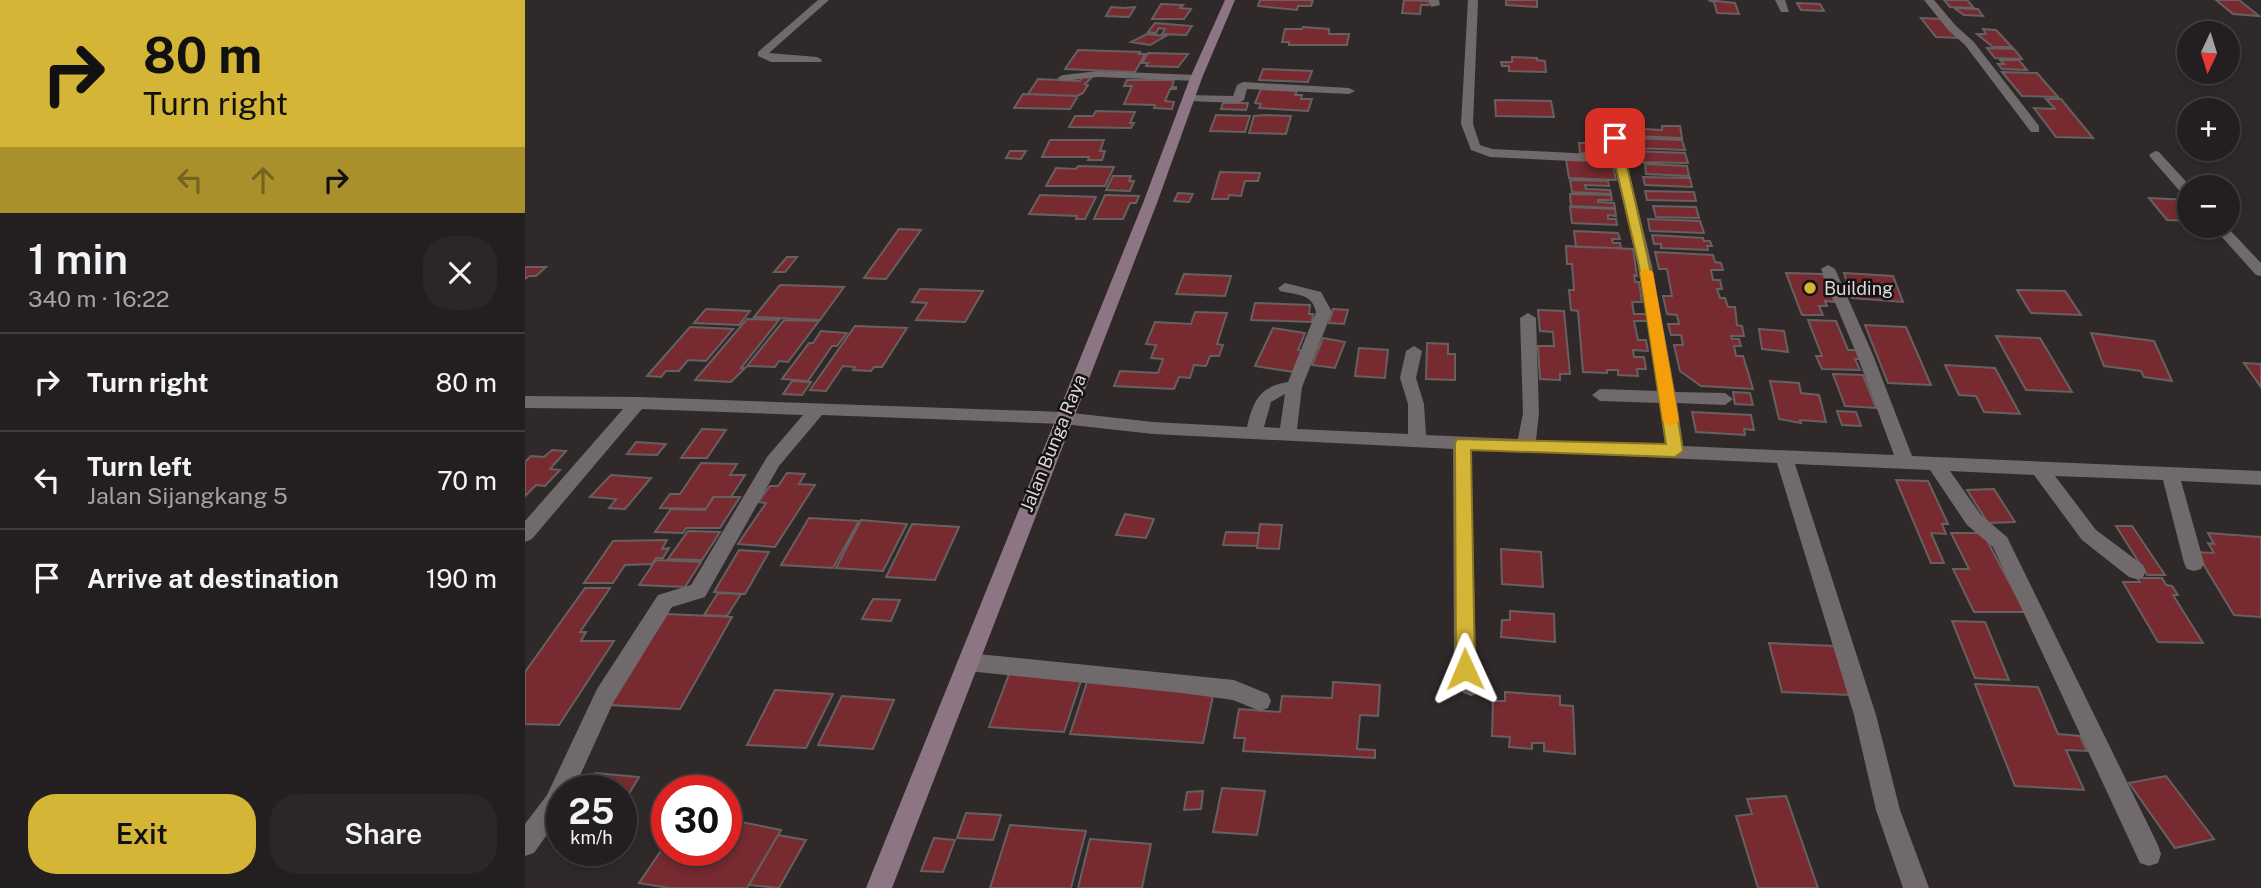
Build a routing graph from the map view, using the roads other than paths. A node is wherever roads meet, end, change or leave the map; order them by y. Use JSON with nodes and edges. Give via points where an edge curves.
{"nodes":[{"id":1,"x":824,"y":0,"type":"edge"},
{"id":2,"x":1230,"y":0,"type":"edge"},
{"id":3,"x":1473,"y":0,"type":"edge"},
{"id":4,"x":1929,"y":0,"type":"edge"},
{"id":5,"x":817,"y":61,"type":"dead end"},
{"id":6,"x":1063,"y":78,"type":"dead end"},
{"id":7,"x":1196,"y":78,"type":"junction"},
{"id":8,"x":1349,"y":91,"type":"dead end"},
{"id":9,"x":1188,"y":98,"type":"junction"},
{"id":10,"x":2035,"y":129,"type":"dead end"},
{"id":11,"x":1615,"y":138,"type":"dead end"},
{"id":12,"x":2155,"y":155,"type":"dead end"},
{"id":13,"x":1618,"y":159,"type":"junction"},
{"id":14,"x":2177,"y":180,"type":"edge"},
{"id":15,"x":2230,"y":238,"type":"edge"},
{"id":16,"x":1828,"y":268,"type":"dead end"},
{"id":17,"x":2261,"y":272,"type":"edge"},
{"id":18,"x":1285,"y":288,"type":"dead end"},
{"id":19,"x":1528,"y":318,"type":"dead end"},
{"id":20,"x":1414,"y":351,"type":"dead end"},
{"id":21,"x":1294,"y":387,"type":"junction"},
{"id":22,"x":1600,"y":395,"type":"dead end"},
{"id":23,"x":1668,"y":397,"type":"junction"},
{"id":24,"x":1725,"y":399,"type":"dead end"},
{"id":25,"x":525,"y":402,"type":"edge"},
{"id":26,"x":638,"y":403,"type":"junction"},
{"id":27,"x":816,"y":411,"type":"junction"},
{"id":28,"x":1063,"y":418,"type":"junction"},
{"id":29,"x":1254,"y":432,"type":"junction"},
{"id":30,"x":1288,"y":435,"type":"junction"},
{"id":31,"x":1417,"y":441,"type":"junction"},
{"id":32,"x":1462,"y":443,"type":"junction"},
{"id":33,"x":1526,"y":446,"type":"junction"},
{"id":34,"x":1675,"y":451,"type":"junction"},
{"id":35,"x":1784,"y":456,"type":"junction"},
{"id":36,"x":1905,"y":462,"type":"junction"},
{"id":37,"x":1935,"y":463,"type":"junction"},
{"id":38,"x":2040,"y":469,"type":"junction"},
{"id":39,"x":2170,"y":474,"type":"junction"},
{"id":40,"x":2261,"y":478,"type":"edge"},
{"id":41,"x":525,"y":534,"type":"edge"},
{"id":42,"x":2194,"y":564,"type":"dead end"},
{"id":43,"x":2136,"y":571,"type":"dead end"},
{"id":44,"x":968,"y":662,"type":"junction"},
{"id":45,"x":1471,"y":686,"type":"dead end"},
{"id":46,"x":1260,"y":701,"type":"dead end"},
{"id":47,"x":525,"y":844,"type":"edge"},
{"id":48,"x":2149,"y":854,"type":"dead end"},
{"id":49,"x":879,"y":888,"type":"edge"},
{"id":50,"x":1916,"y":888,"type":"edge"}],
"edges":[{"from":1,"to":5,"type":"street","via":[[762,54],[771,59]]},
{"from":2,"to":7,"type":"street","name":"Jalan Bunga Raya"},
{"from":3,"to":13,"type":"street","via":[[1467,124],[1475,147],[1490,153]]},
{"from":4,"to":10,"type":"street","via":[[1969,43]]},
{"from":6,"to":7,"type":"street","via":[[1098,74]]},
{"from":7,"to":9,"type":"street","name":"Jalan Bunga Raya"},
{"from":8,"to":9,"type":"street","via":[[1243,85],[1238,100]]},
{"from":9,"to":28,"type":"street","name":"Jalan Bunga Raya"},
{"from":11,"to":13,"type":"street"},
{"from":12,"to":14,"type":"street"},
{"from":13,"to":23,"type":"street","via":[[1645,266]]},
{"from":15,"to":17,"type":"street"},
{"from":16,"to":36,"type":"street"},
{"from":18,"to":21,"type":"street","via":[[1306,290],[1319,298],[1324,313]]},
{"from":19,"to":33,"type":"street","via":[[1531,413]]},
{"from":20,"to":31,"type":"street","via":[[1408,378],[1416,404]]},
{"from":21,"to":29,"type":"street","via":[[1271,390],[1265,396]]},
{"from":21,"to":30,"type":"street"},
{"from":22,"to":23,"type":"street"},
{"from":23,"to":24,"type":"street"},
{"from":23,"to":34,"type":"street"},
{"from":25,"to":26,"type":"street"},
{"from":26,"to":27,"type":"street"},
{"from":26,"to":41,"type":"street"},
{"from":27,"to":28,"type":"street"},
{"from":27,"to":47,"type":"street","via":[[773,462],[698,591],[665,601],[605,696],[555,803]]},
{"from":28,"to":29,"type":"street"},
{"from":28,"to":44,"type":"street","name":"Jalan Bunga Raya"},
{"from":29,"to":30,"type":"street"},
{"from":30,"to":31,"type":"street"},
{"from":31,"to":32,"type":"street"},
{"from":32,"to":33,"type":"street"},
{"from":32,"to":45,"type":"street","via":[[1465,669]]},
{"from":33,"to":34,"type":"street"},
{"from":34,"to":35,"type":"street"},
{"from":35,"to":36,"type":"street"},
{"from":35,"to":50,"type":"street","via":[[1865,715],[1888,810]]},
{"from":36,"to":37,"type":"street"},
{"from":37,"to":38,"type":"street"},
{"from":37,"to":48,"type":"street","via":[[1974,520],[2000,542]]},
{"from":38,"to":39,"type":"street"},
{"from":38,"to":43,"type":"street","via":[[2089,535]]},
{"from":39,"to":40,"type":"street"},
{"from":39,"to":42,"type":"street"},
{"from":44,"to":46,"type":"street","via":[[1208,686]]},
{"from":44,"to":49,"type":"street","name":"Jalan Bunga Raya"}]}
